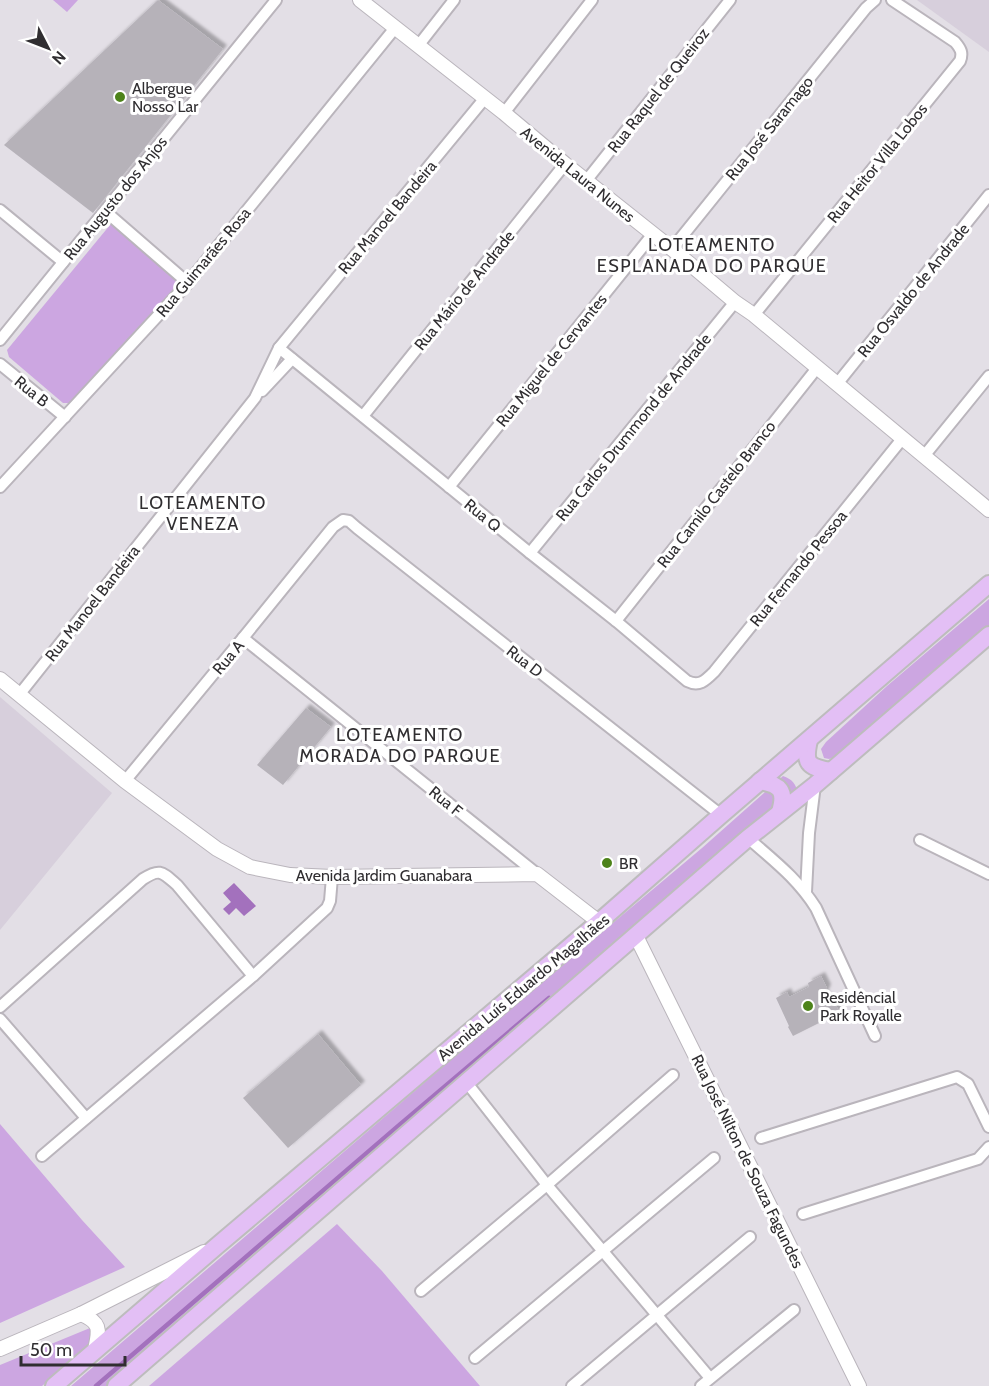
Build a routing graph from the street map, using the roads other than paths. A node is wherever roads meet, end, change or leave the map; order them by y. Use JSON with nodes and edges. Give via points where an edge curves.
{"nodes":[{"id":1,"x":276,"y":0,"type":"edge"},
{"id":2,"x":360,"y":0,"type":"edge"},
{"id":3,"x":454,"y":0,"type":"edge"},
{"id":4,"x":592,"y":0,"type":"edge"},
{"id":5,"x":730,"y":0,"type":"edge"},
{"id":6,"x":892,"y":0,"type":"edge"},
{"id":7,"x":871,"y":4,"type":"edge"},
{"id":8,"x":395,"y":28,"type":"junction"},
{"id":9,"x":418,"y":46,"type":"junction"},
{"id":10,"x":485,"y":98,"type":"junction"},
{"id":11,"x":504,"y":113,"type":"junction"},
{"id":12,"x":565,"y":164,"type":"junction"},
{"id":13,"x":586,"y":181,"type":"junction"},
{"id":14,"x":989,"y":195,"type":"edge"},
{"id":15,"x":0,"y":210,"type":"edge"},
{"id":16,"x":105,"y":211,"type":"junction"},
{"id":17,"x":653,"y":234,"type":"junction"},
{"id":18,"x":672,"y":249,"type":"junction"},
{"id":19,"x":63,"y":262,"type":"junction"},
{"id":20,"x":188,"y":283,"type":"junction"},
{"id":21,"x":735,"y":302,"type":"junction"},
{"id":22,"x":754,"y":315,"type":"junction"},
{"id":23,"x":0,"y":340,"type":"edge"},
{"id":24,"x":279,"y":348,"type":"junction"},
{"id":25,"x":292,"y":359,"type":"junction"},
{"id":26,"x":0,"y":364,"type":"edge"},
{"id":27,"x":817,"y":368,"type":"junction"},
{"id":28,"x":989,"y":376,"type":"edge"},
{"id":29,"x":837,"y":384,"type":"junction"},
{"id":30,"x":255,"y":398,"type":"junction"},
{"id":31,"x":363,"y":416,"type":"junction"},
{"id":32,"x":65,"y":417,"type":"junction"},
{"id":33,"x":902,"y":439,"type":"junction"},
{"id":34,"x":924,"y":456,"type":"junction"},
{"id":35,"x":0,"y":487,"type":"edge"},
{"id":36,"x":448,"y":487,"type":"junction"},
{"id":37,"x":989,"y":510,"type":"edge"},
{"id":38,"x":329,"y":532,"type":"joint"},
{"id":39,"x":530,"y":553,"type":"junction"},
{"id":40,"x":989,"y":584,"type":"edge"},
{"id":41,"x":616,"y":621,"type":"junction"},
{"id":42,"x":989,"y":635,"type":"edge"},
{"id":43,"x":243,"y":638,"type":"junction"},
{"id":44,"x":0,"y":678,"type":"edge"},
{"id":45,"x":687,"y":681,"type":"joint"},
{"id":46,"x":19,"y":695,"type":"junction"},
{"id":47,"x":809,"y":740,"type":"junction"},
{"id":48,"x":831,"y":771,"type":"junction"},
{"id":49,"x":124,"y":781,"type":"junction"},
{"id":50,"x":760,"y":781,"type":"junction"},
{"id":51,"x":815,"y":785,"type":"junction"},
{"id":52,"x":780,"y":812,"type":"junction"},
{"id":53,"x":721,"y":815,"type":"junction"},
{"id":54,"x":748,"y":838,"type":"junction"},
{"id":55,"x":920,"y":840,"type":"dead end"},
{"id":56,"x":537,"y":874,"type":"junction"},
{"id":57,"x":989,"y":874,"type":"edge"},
{"id":58,"x":332,"y":877,"type":"junction"},
{"id":59,"x":806,"y":892,"type":"junction"},
{"id":60,"x":599,"y":922,"type":"junction"},
{"id":61,"x":636,"y":936,"type":"junction"},
{"id":62,"x":253,"y":976,"type":"junction"},
{"id":63,"x":0,"y":1007,"type":"edge"},
{"id":64,"x":0,"y":1019,"type":"edge"},
{"id":65,"x":875,"y":1036,"type":"dead end"},
{"id":66,"x":674,"y":1075,"type":"dead end"},
{"id":67,"x":466,"y":1083,"type":"junction"},
{"id":68,"x":984,"y":1105,"type":"edge"},
{"id":69,"x":86,"y":1118,"type":"junction"},
{"id":70,"x":989,"y":1127,"type":"edge"},
{"id":71,"x":761,"y":1138,"type":"dead end"},
{"id":72,"x":989,"y":1147,"type":"edge"},
{"id":73,"x":42,"y":1156,"type":"dead end"},
{"id":74,"x":714,"y":1158,"type":"dead end"},
{"id":75,"x":547,"y":1185,"type":"junction"},
{"id":76,"x":803,"y":1214,"type":"dead end"},
{"id":77,"x":750,"y":1237,"type":"dead end"},
{"id":78,"x":218,"y":1245,"type":"junction"},
{"id":79,"x":603,"y":1252,"type":"junction"},
{"id":80,"x":421,"y":1291,"type":"dead end"},
{"id":81,"x":794,"y":1310,"type":"dead end"},
{"id":82,"x":81,"y":1314,"type":"junction"},
{"id":83,"x":656,"y":1315,"type":"junction"},
{"id":84,"x":0,"y":1349,"type":"edge"},
{"id":85,"x":95,"y":1350,"type":"junction"},
{"id":86,"x":475,"y":1358,"type":"dead end"},
{"id":87,"x":710,"y":1378,"type":"junction"},
{"id":88,"x":54,"y":1386,"type":"edge"},
{"id":89,"x":116,"y":1386,"type":"edge"},
{"id":90,"x":572,"y":1386,"type":"edge"},
{"id":91,"x":700,"y":1386,"type":"edge"},
{"id":92,"x":859,"y":1386,"type":"edge"}],
"edges":[{"from":1,"to":16,"type":"street","name":"Rua Augusto dos Anjos"},
{"from":2,"to":8,"type":"street","name":"Avenida Laura Nunes"},
{"from":3,"to":9,"type":"street"},
{"from":4,"to":11,"type":"street"},
{"from":5,"to":13,"type":"street","name":"Rua Raquel de Queiroz"},
{"from":6,"to":22,"type":"street","name":"Rua Heitor Villa Lobos","via":[[955,42],[962,54],[956,68]]},
{"from":7,"to":18,"type":"street","name":"Rua José Saramago"},
{"from":8,"to":9,"type":"street","name":"Avenida Laura Nunes"},
{"from":8,"to":20,"type":"street","name":"Rua Guimarães Rosa"},
{"from":9,"to":10,"type":"street","name":"Avenida Laura Nunes"},
{"from":10,"to":11,"type":"street","name":"Avenida Laura Nunes"},
{"from":10,"to":24,"type":"street","name":"Rua Manoel Bandeira"},
{"from":11,"to":12,"type":"street","name":"Avenida Laura Nunes"},
{"from":12,"to":13,"type":"street","name":"Avenida Laura Nunes"},
{"from":12,"to":31,"type":"street","name":"Rua Mário de Andrade"},
{"from":13,"to":17,"type":"street","name":"Avenida Laura Nunes"},
{"from":14,"to":29,"type":"street","name":"Rua Osvaldo de Andrade"},
{"from":15,"to":19,"type":"street"},
{"from":16,"to":19,"type":"street","name":"Rua Augusto dos Anjos"},
{"from":16,"to":20,"type":"street"},
{"from":17,"to":18,"type":"street","name":"Avenida Laura Nunes"},
{"from":17,"to":36,"type":"street","name":"Rua Miguel de Cervantes"},
{"from":18,"to":21,"type":"street","name":"Avenida Laura Nunes"},
{"from":19,"to":23,"type":"street","name":"Rua Augusto dos Anjos"},
{"from":20,"to":32,"type":"street","name":"Rua Guimarães Rosa"},
{"from":21,"to":22,"type":"street","name":"Avenida Laura Nunes"},
{"from":21,"to":39,"type":"street","name":"Rua Carlos Drummond de Andrade"},
{"from":22,"to":27,"type":"street","name":"Avenida Laura Nunes"},
{"from":24,"to":25,"type":"street","name":"Rua Q"},
{"from":24,"to":30,"type":"street","name":"Rua Manoel Bandeira"},
{"from":25,"to":30,"type":"street","name":"Rua Manoel Bandeira"},
{"from":25,"to":31,"type":"street","name":"Rua Q"},
{"from":26,"to":32,"type":"street","name":"Rua B"},
{"from":27,"to":29,"type":"street","name":"Avenida Laura Nunes"},
{"from":27,"to":41,"type":"street","name":"Rua Camilo Castelo Branco"},
{"from":28,"to":34,"type":"street"},
{"from":29,"to":33,"type":"street","name":"Avenida Laura Nunes"},
{"from":30,"to":46,"type":"street","name":"Rua Manoel Bandeira"},
{"from":31,"to":36,"type":"street","name":"Rua Q"},
{"from":32,"to":35,"type":"street","name":"Rua Guimarães Rosa"},
{"from":33,"to":34,"type":"street","name":"Avenida Laura Nunes"},
{"from":33,"to":45,"type":"street","name":"Rua Fernando Pessoa","via":[[707,680],[700,684]]},
{"from":34,"to":37,"type":"street","name":"Avenida Laura Nunes"},
{"from":36,"to":39,"type":"street","name":"Rua Q"},
{"from":38,"to":43,"type":"street","name":"Rua A"},
{"from":38,"to":53,"type":"street","name":"Rua D","via":[[337,523],[349,522]]},
{"from":39,"to":41,"type":"street","name":"Rua Q"},
{"from":40,"to":47,"type":"main road","name":"Avenida Luís Eduardo Magalhães"},
{"from":41,"to":45,"type":"street","name":"Rua Q"},
{"from":42,"to":48,"type":"main road","name":"Avenida Luís Eduardo Magalhães"},
{"from":43,"to":49,"type":"street","name":"Rua A"},
{"from":43,"to":56,"type":"street","name":"Rua F"},
{"from":44,"to":46,"type":"street","name":"Avenida Jardim Guanabara"},
{"from":46,"to":49,"type":"street","name":"Avenida Jardim Guanabara"},
{"from":47,"to":48,"type":"main road","via":[[808,761]]},
{"from":47,"to":50,"type":"main road","name":"Avenida Luís Eduardo Magalhães"},
{"from":48,"to":51,"type":"main road","name":"Avenida Luís Eduardo Magalhães"},
{"from":49,"to":58,"type":"street","name":"Avenida Jardim Guanabara","via":[[217,849],[250,867],[290,875]]},
{"from":50,"to":52,"type":"main road","via":[[772,783],[782,793]]},
{"from":50,"to":53,"type":"main road","name":"Avenida Luís Eduardo Magalhães"},
{"from":51,"to":52,"type":"main road","name":"Avenida Luís Eduardo Magalhães"},
{"from":51,"to":59,"type":"street"},
{"from":52,"to":54,"type":"main road","name":"Avenida Luís Eduardo Magalhães"},
{"from":53,"to":60,"type":"main road","name":"Avenida Luís Eduardo Magalhães"},
{"from":54,"to":59,"type":"street"},
{"from":54,"to":61,"type":"main road","name":"Avenida Luís Eduardo Magalhães"},
{"from":55,"to":57,"type":"street"},
{"from":56,"to":58,"type":"street","name":"Avenida Jardim Guanabara"},
{"from":56,"to":60,"type":"street"},
{"from":58,"to":62,"type":"street","via":[[327,908]]},
{"from":59,"to":65,"type":"street"},
{"from":60,"to":78,"type":"main road","name":"Avenida Luís Eduardo Magalhães"},
{"from":61,"to":67,"type":"main road","name":"Avenida Luís Eduardo Magalhães"},
{"from":61,"to":92,"type":"street","name":"Rua José Nilton de Souza Fagundes"},
{"from":62,"to":63,"type":"street","via":[[177,885],[159,872],[143,879]]},
{"from":62,"to":69,"type":"street"},
{"from":64,"to":69,"type":"street"},
{"from":66,"to":75,"type":"street"},
{"from":67,"to":75,"type":"street"},
{"from":67,"to":89,"type":"main road","name":"Avenida Luís Eduardo Magalhães"},
{"from":68,"to":70,"type":"street"},
{"from":68,"to":71,"type":"street","via":[[968,1084],[957,1077]]},
{"from":69,"to":73,"type":"street"},
{"from":72,"to":76,"type":"street","via":[[978,1159]]},
{"from":74,"to":79,"type":"street"},
{"from":75,"to":79,"type":"street"},
{"from":75,"to":80,"type":"street"},
{"from":77,"to":83,"type":"street"},
{"from":78,"to":82,"type":"street"},
{"from":78,"to":85,"type":"main road","name":"Avenida Luís Eduardo Magalhães"},
{"from":79,"to":83,"type":"street"},
{"from":79,"to":86,"type":"street"},
{"from":81,"to":87,"type":"street"},
{"from":82,"to":84,"type":"street"},
{"from":82,"to":85,"type":"street","via":[[96,1323],[99,1331]]},
{"from":83,"to":87,"type":"street"},
{"from":83,"to":90,"type":"street"},
{"from":85,"to":88,"type":"main road","name":"Avenida Luís Eduardo Magalhães"},
{"from":87,"to":91,"type":"street"}]}
